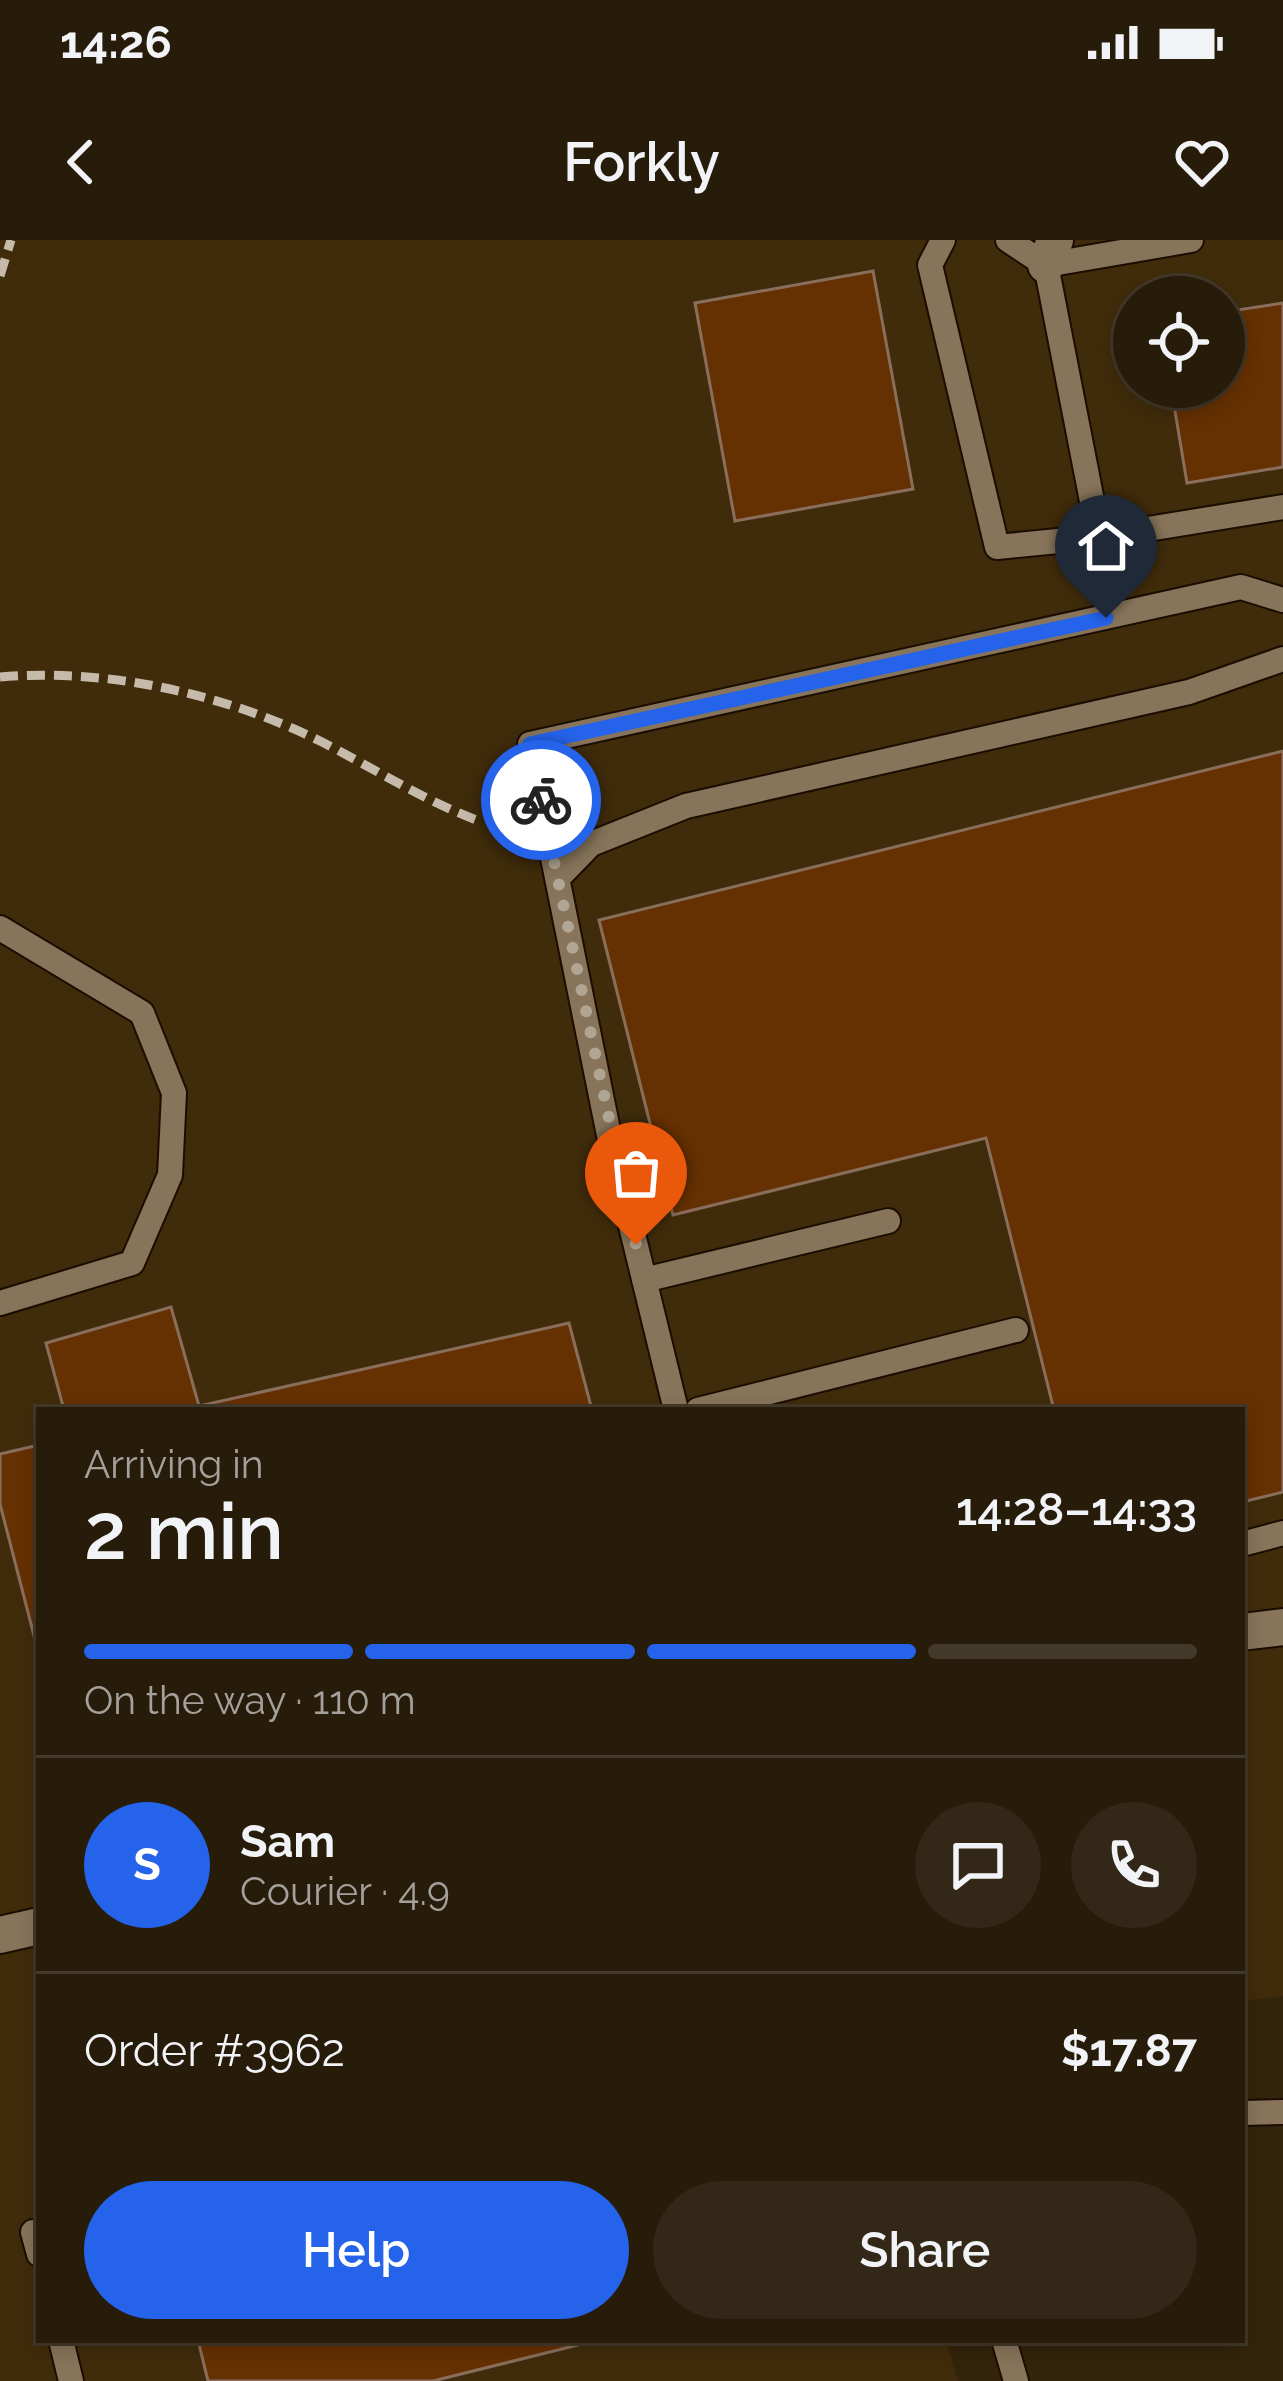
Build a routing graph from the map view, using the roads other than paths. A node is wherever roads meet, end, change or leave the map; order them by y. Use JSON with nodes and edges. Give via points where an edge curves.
{"nodes":[{"id":1,"x":943,"y":240,"type":"edge"},
{"id":2,"x":1008,"y":240,"type":"edge"},
{"id":3,"x":1191,"y":240,"type":"edge"},
{"id":4,"x":1050,"y":253,"type":"edge"},
{"id":5,"x":1283,"y":507,"type":"edge"},
{"id":6,"x":1099,"y":537,"type":"junction"},
{"id":7,"x":1283,"y":600,"type":"edge"},
{"id":8,"x":1283,"y":659,"type":"edge"},
{"id":9,"x":558,"y":878,"type":"junction"},
{"id":10,"x":0,"y":928,"type":"edge"},
{"id":11,"x":888,"y":1220,"type":"dead end"},
{"id":12,"x":644,"y":1280,"type":"junction"},
{"id":13,"x":0,"y":1303,"type":"edge"},
{"id":14,"x":1016,"y":1330,"type":"dead end"},
{"id":15,"x":675,"y":1407,"type":"edge"},
{"id":16,"x":710,"y":1407,"type":"edge"},
{"id":17,"x":1283,"y":1533,"type":"edge"},
{"id":18,"x":1245,"y":1543,"type":"edge"},
{"id":19,"x":1283,"y":1627,"type":"edge"},
{"id":20,"x":1245,"y":1632,"type":"edge"},
{"id":21,"x":36,"y":1927,"type":"edge"},
{"id":22,"x":0,"y":1935,"type":"edge"},
{"id":23,"x":1283,"y":2112,"type":"edge"},
{"id":24,"x":1245,"y":2113,"type":"edge"},
{"id":25,"x":62,"y":2343,"type":"edge"},
{"id":26,"x":1005,"y":2343,"type":"edge"},
{"id":27,"x":71,"y":2381,"type":"edge"},
{"id":28,"x":1016,"y":2381,"type":"edge"}],
"edges":[{"from":1,"to":6,"type":"lane","via":[[931,266],[997,547]]},
{"from":2,"to":4,"type":"lane"},
{"from":3,"to":4,"type":"lane"},
{"from":4,"to":6,"type":"lane"},
{"from":5,"to":6,"type":"lane"},
{"from":7,"to":9,"type":"lane","via":[[1241,587],[530,744]]},
{"from":8,"to":9,"type":"lane","via":[[1189,692],[686,806],[591,844]]},
{"from":9,"to":12,"type":"lane"},
{"from":10,"to":13,"type":"lane","via":[[142,1013],[174,1093],[170,1175],[131,1263]]},
{"from":11,"to":12,"type":"lane"},
{"from":12,"to":15,"type":"lane"},
{"from":14,"to":16,"type":"lane"},
{"from":17,"to":18,"type":"lane"},
{"from":19,"to":20,"type":"street"},
{"from":21,"to":22,"type":"street"},
{"from":23,"to":24,"type":"lane"},
{"from":25,"to":27,"type":"lane"},
{"from":26,"to":28,"type":"lane"}]}
